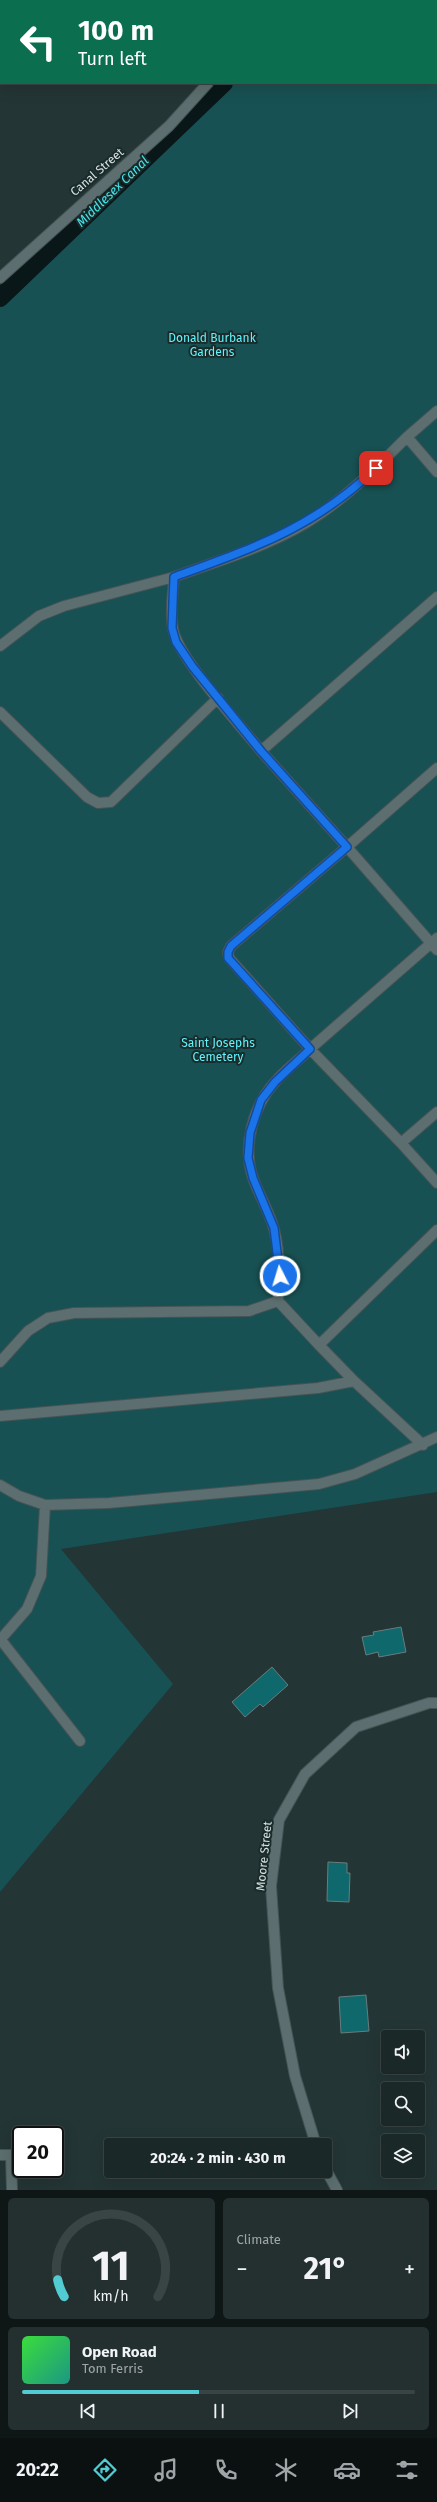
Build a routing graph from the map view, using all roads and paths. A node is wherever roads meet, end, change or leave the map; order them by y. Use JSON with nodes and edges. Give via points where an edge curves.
{"nodes":[{"id":1,"x":207,"y":84,"type":"edge"},
{"id":2,"x":0,"y":278,"type":"edge"},
{"id":3,"x":437,"y":411,"type":"edge"},
{"id":4,"x":407,"y":438,"type":"junction"},
{"id":5,"x":437,"y":472,"type":"edge"},
{"id":6,"x":174,"y":577,"type":"junction"},
{"id":7,"x":437,"y":597,"type":"edge"},
{"id":8,"x":0,"y":646,"type":"edge"},
{"id":9,"x":218,"y":698,"type":"junction"},
{"id":10,"x":0,"y":712,"type":"edge"},
{"id":11,"x":261,"y":751,"type":"junction"},
{"id":12,"x":437,"y":768,"type":"edge"},
{"id":13,"x":347,"y":847,"type":"junction"},
{"id":14,"x":435,"y":943,"type":"edge"},
{"id":15,"x":310,"y":1049,"type":"junction"},
{"id":16,"x":437,"y":1112,"type":"edge"},
{"id":17,"x":401,"y":1143,"type":"junction"},
{"id":18,"x":437,"y":1183,"type":"edge"},
{"id":19,"x":437,"y":1230,"type":"edge"},
{"id":20,"x":278,"y":1301,"type":"junction"},
{"id":21,"x":319,"y":1345,"type":"junction"},
{"id":22,"x":0,"y":1362,"type":"edge"},
{"id":23,"x":354,"y":1381,"type":"junction"},
{"id":24,"x":0,"y":1416,"type":"edge"},
{"id":25,"x":437,"y":1437,"type":"edge"},
{"id":26,"x":423,"y":1444,"type":"junction"},
{"id":27,"x":0,"y":1485,"type":"edge"},
{"id":28,"x":45,"y":1505,"type":"junction"},
{"id":29,"x":0,"y":1640,"type":"edge"},
{"id":30,"x":437,"y":1703,"type":"edge"},
{"id":31,"x":80,"y":1741,"type":"dead end"},
{"id":32,"x":314,"y":2138,"type":"edge"},
{"id":33,"x":0,"y":2155,"type":"edge"},
{"id":34,"x":330,"y":2178,"type":"edge"},
{"id":35,"x":12,"y":2190,"type":"edge"},
{"id":36,"x":337,"y":2190,"type":"edge"}],
"edges":[{"from":1,"to":2,"type":"street","name":"Canal Street","via":[[169,126]]},
{"from":3,"to":4,"type":"street"},
{"from":4,"to":5,"type":"street"},
{"from":4,"to":6,"type":"street","via":[[355,488],[319,515],[241,553]]},
{"from":6,"to":8,"type":"street","via":[[64,606],[45,614]]},
{"from":6,"to":9,"type":"street","via":[[172,628],[176,642]]},
{"from":7,"to":11,"type":"street"},
{"from":9,"to":10,"type":"street","via":[[111,802],[98,803],[87,797]]},
{"from":9,"to":11,"type":"street"},
{"from":11,"to":13,"type":"street"},
{"from":12,"to":13,"type":"street"},
{"from":13,"to":14,"type":"street"},
{"from":13,"to":15,"type":"street","via":[[231,946],[228,952],[228,958]]},
{"from":14,"to":15,"type":"street"},
{"from":15,"to":17,"type":"street"},
{"from":15,"to":20,"type":"street","via":[[261,1100],[250,1133],[248,1158],[253,1178],[274,1228],[278,1251]]},
{"from":16,"to":17,"type":"street"},
{"from":17,"to":18,"type":"street"},
{"from":19,"to":21,"type":"street"},
{"from":20,"to":21,"type":"street"},
{"from":20,"to":22,"type":"street","via":[[249,1311],[74,1313],[48,1318],[28,1331]]},
{"from":21,"to":23,"type":"street"},
{"from":23,"to":24,"type":"street","via":[[318,1388]]},
{"from":23,"to":26,"type":"street"},
{"from":25,"to":26,"type":"street"},
{"from":26,"to":28,"type":"street","via":[[355,1474],[319,1484],[109,1504]]},
{"from":27,"to":28,"type":"street"},
{"from":28,"to":29,"type":"street","via":[[41,1576],[27,1609]]},
{"from":29,"to":31,"type":"street"},
{"from":30,"to":32,"type":"street","name":"Moore Street","via":[[429,1703],[356,1727],[305,1774],[279,1820],[272,1886],[278,1988],[295,2076]]},
{"from":33,"to":35,"type":"street","via":[[11,2155]]},
{"from":34,"to":36,"type":"street"}]}
